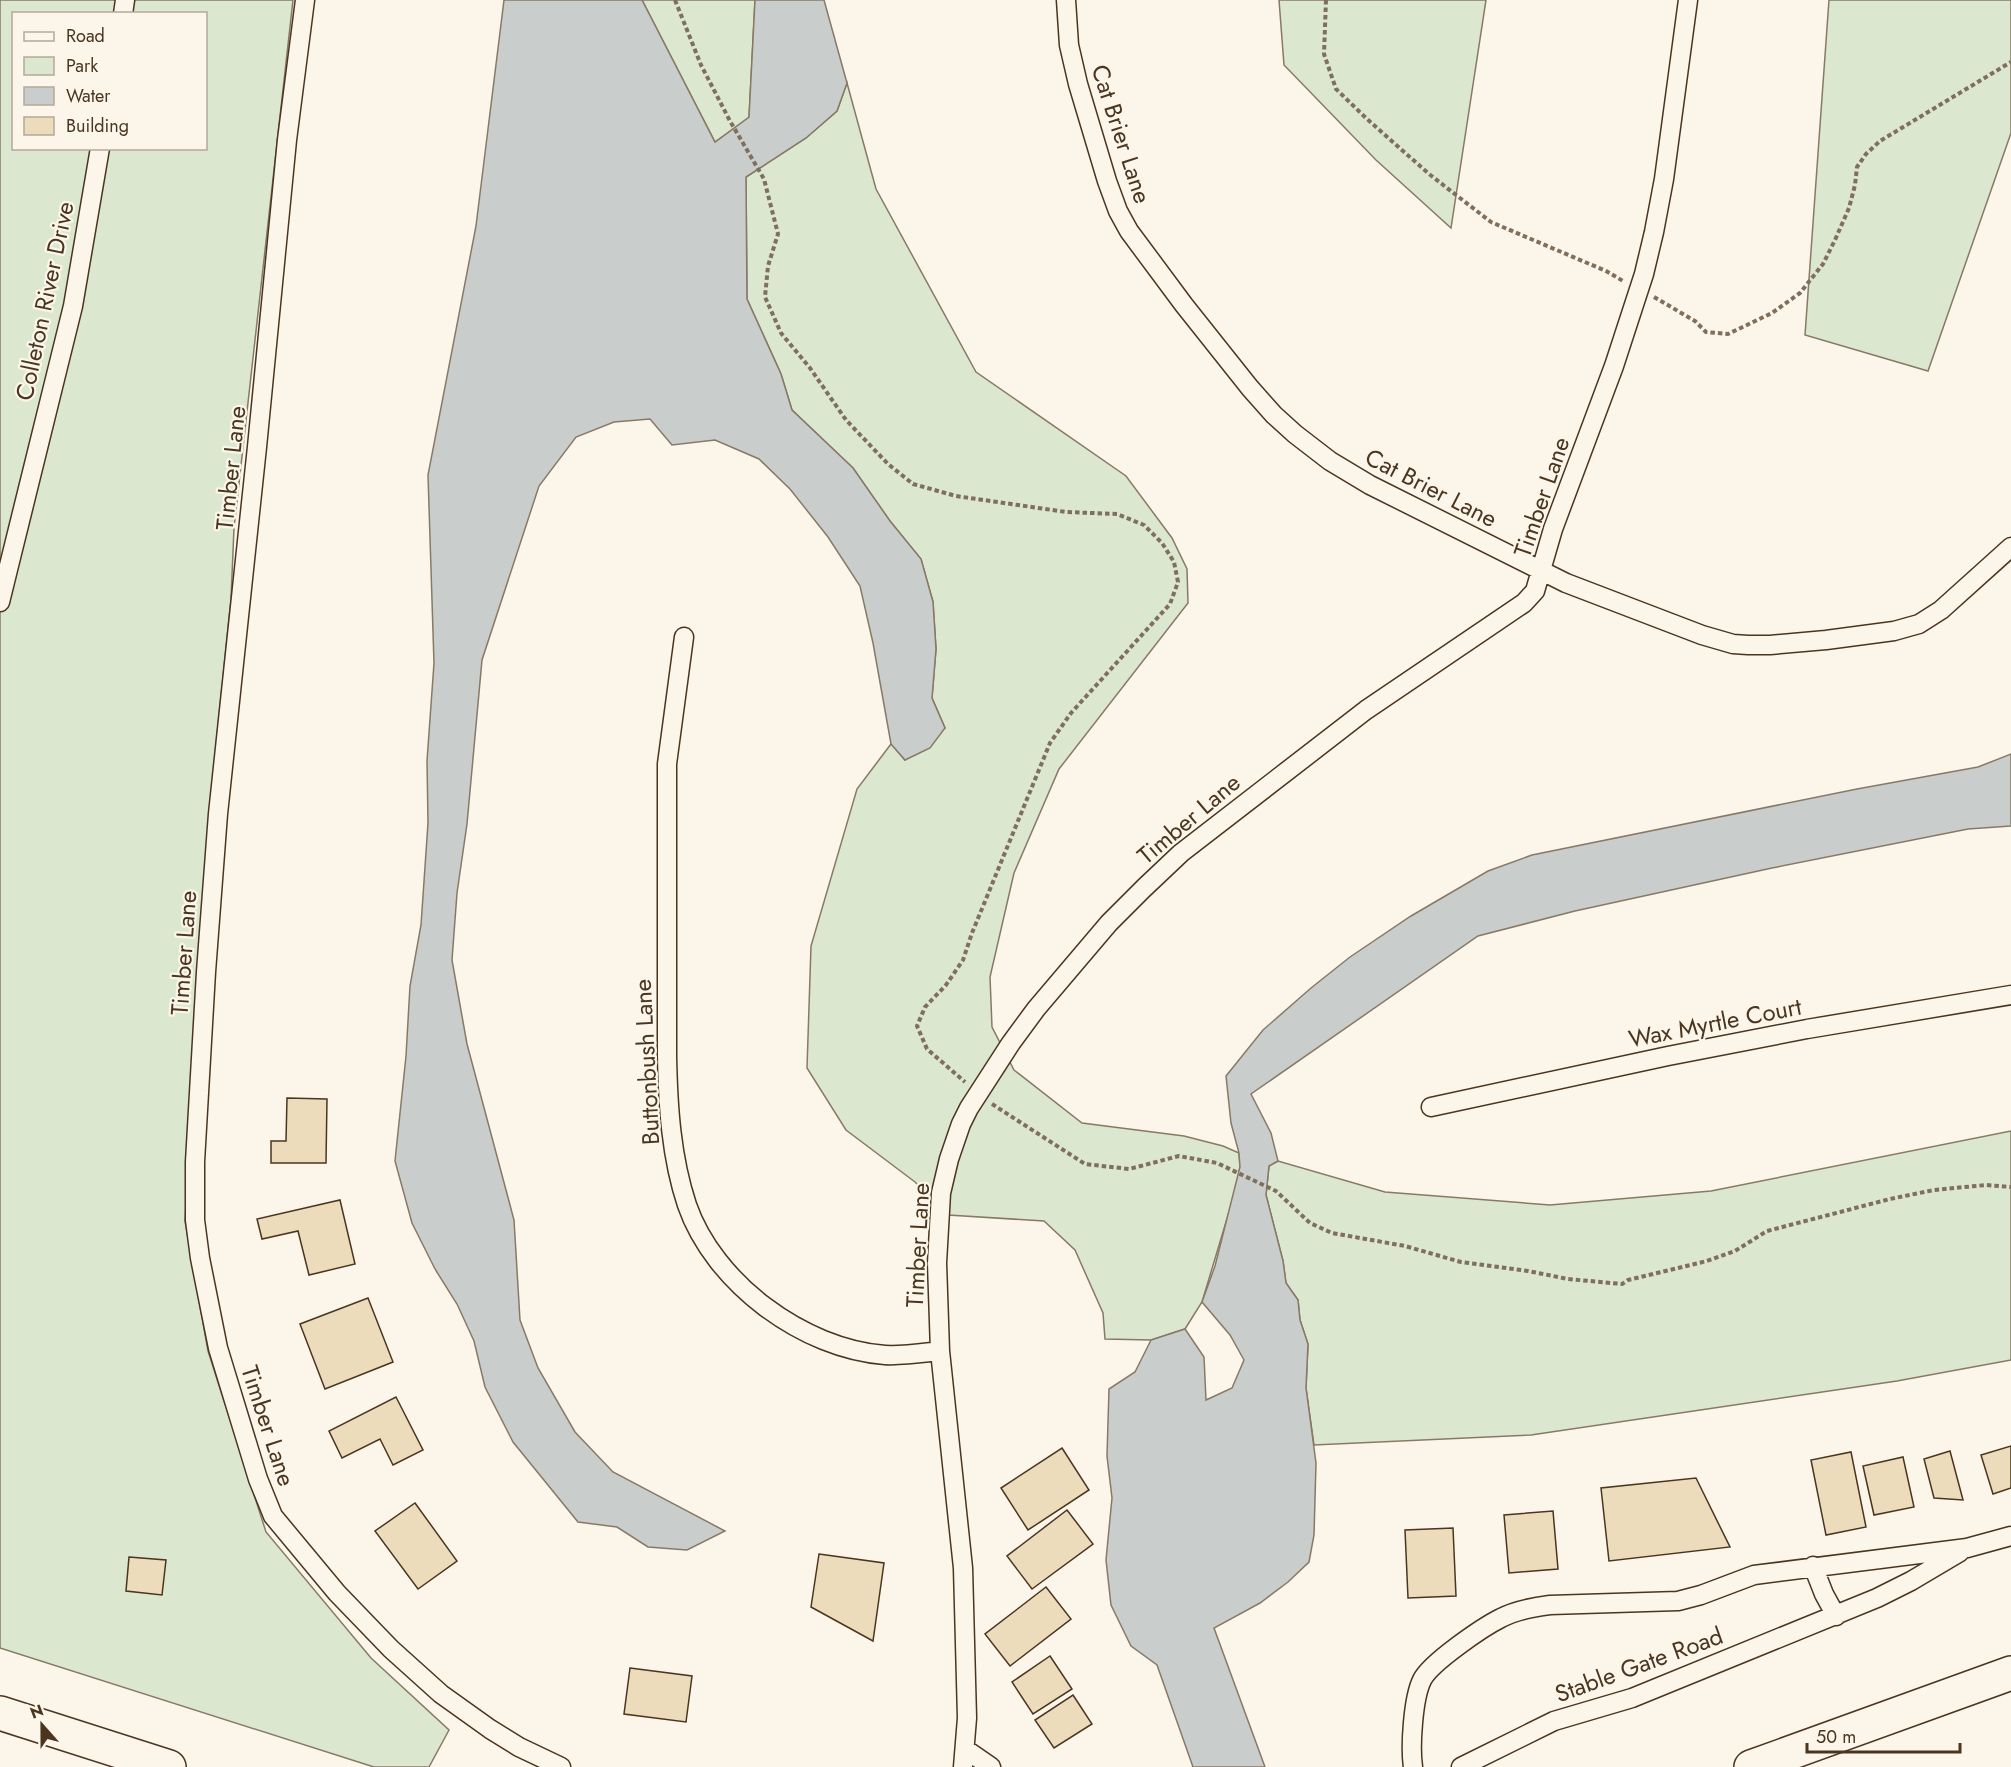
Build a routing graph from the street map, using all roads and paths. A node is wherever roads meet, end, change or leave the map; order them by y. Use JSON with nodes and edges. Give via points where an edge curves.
{"nodes":[{"id":1,"x":305,"y":0,"type":"edge"},
{"id":2,"x":675,"y":0,"type":"edge"},
{"id":3,"x":1066,"y":0,"type":"edge"},
{"id":4,"x":1688,"y":0,"type":"edge"},
{"id":5,"x":100,"y":150,"type":"edge"},
{"id":6,"x":2011,"y":547,"type":"edge"},
{"id":7,"x":1542,"y":570,"type":"junction"},
{"id":8,"x":0,"y":602,"type":"edge"},
{"id":9,"x":684,"y":637,"type":"dead end"},
{"id":10,"x":2011,"y":995,"type":"edge"},
{"id":11,"x":979,"y":1093,"type":"junction"},
{"id":12,"x":1431,"y":1107,"type":"dead end"},
{"id":13,"x":2011,"y":1187,"type":"edge"},
{"id":14,"x":940,"y":1351,"type":"junction"},
{"id":15,"x":2011,"y":1536,"type":"edge"},
{"id":16,"x":1967,"y":1548,"type":"junction"},
{"id":17,"x":1813,"y":1566,"type":"junction"},
{"id":18,"x":1836,"y":1616,"type":"junction"},
{"id":19,"x":2011,"y":1672,"type":"edge"},
{"id":20,"x":5,"y":1715,"type":"edge"},
{"id":21,"x":964,"y":1758,"type":"edge"},
{"id":22,"x":169,"y":1767,"type":"edge"},
{"id":23,"x":561,"y":1767,"type":"edge"},
{"id":24,"x":991,"y":1767,"type":"edge"},
{"id":25,"x":1413,"y":1767,"type":"edge"},
{"id":26,"x":1461,"y":1767,"type":"edge"},
{"id":27,"x":1751,"y":1767,"type":"edge"}],
"edges":[{"from":1,"to":23,"type":"street","name":"Timber Lane","via":[[287,140],[218,814],[195,1162],[195,1220],[200,1258],[218,1348],[273,1516],[337,1593],[441,1694],[519,1747]]},
{"from":2,"to":11,"type":"path","via":[[702,65],[764,179],[778,234],[768,266],[765,297],[781,333],[846,420],[913,484],[956,496],[1066,512],[1117,514],[1144,525],[1174,562],[1178,582],[1170,604],[1071,713],[1050,743],[963,960],[925,1007],[916,1026],[927,1049]]},
{"from":3,"to":7,"type":"street","name":"Cat Brier Lane","via":[[1069,45],[1078,84],[1118,211],[1184,305],[1250,388],[1274,415],[1330,461],[1370,485]]},
{"from":4,"to":7,"type":"street","name":"Timber Lane","via":[[1664,179],[1646,263]]},
{"from":5,"to":8,"type":"street","name":"Colleton River Drive","via":[[73,306]]},
{"from":6,"to":7,"type":"street","name":"Cat Brier Lane","via":[[1941,610],[1919,624],[1894,631],[1770,645],[1733,644],[1702,635],[1566,583]]},
{"from":7,"to":11,"type":"street","name":"Timber Lane","via":[[1535,591],[1524,603],[1366,710],[1181,853],[1101,932],[1036,1010]]},
{"from":9,"to":14,"type":"street","name":"Buttonbush Lane","via":[[667,764],[667,1056],[672,1135],[687,1205],[710,1250],[730,1274],[753,1298],[796,1326],[868,1353]]},
{"from":10,"to":12,"type":"street","name":"Wax Myrtle Court","via":[[1806,1029]]},
{"from":11,"to":13,"type":"path","via":[[1085,1164],[1129,1169],[1179,1156],[1217,1163],[1276,1191],[1310,1223],[1332,1233],[1406,1246],[1461,1262],[1622,1284],[1735,1251],[1767,1231],[1890,1199],[1934,1190]]},
{"from":11,"to":14,"type":"street","name":"Timber Lane","via":[[961,1124],[941,1193],[937,1263]]},
{"from":14,"to":21,"type":"street","name":"Timber Lane","via":[[963,1568],[967,1718]]},
{"from":15,"to":16,"type":"street","name":"Stable Gate Road"},
{"from":16,"to":17,"type":"street","name":"Stable Gate Road"},
{"from":16,"to":18,"type":"street","name":"Stable Gate Road","via":[[1911,1581]]},
{"from":17,"to":18,"type":"street"},
{"from":17,"to":25,"type":"street","name":"Stable Gate Road","via":[[1754,1575],[1678,1601],[1550,1605],[1502,1617],[1427,1670],[1417,1695]]},
{"from":18,"to":26,"type":"street","name":"Stable Gate Road","via":[[1632,1698],[1554,1721]]},
{"from":19,"to":27,"type":"highway"},
{"from":20,"to":22,"type":"highway"},
{"from":21,"to":24,"type":"street"}]}
